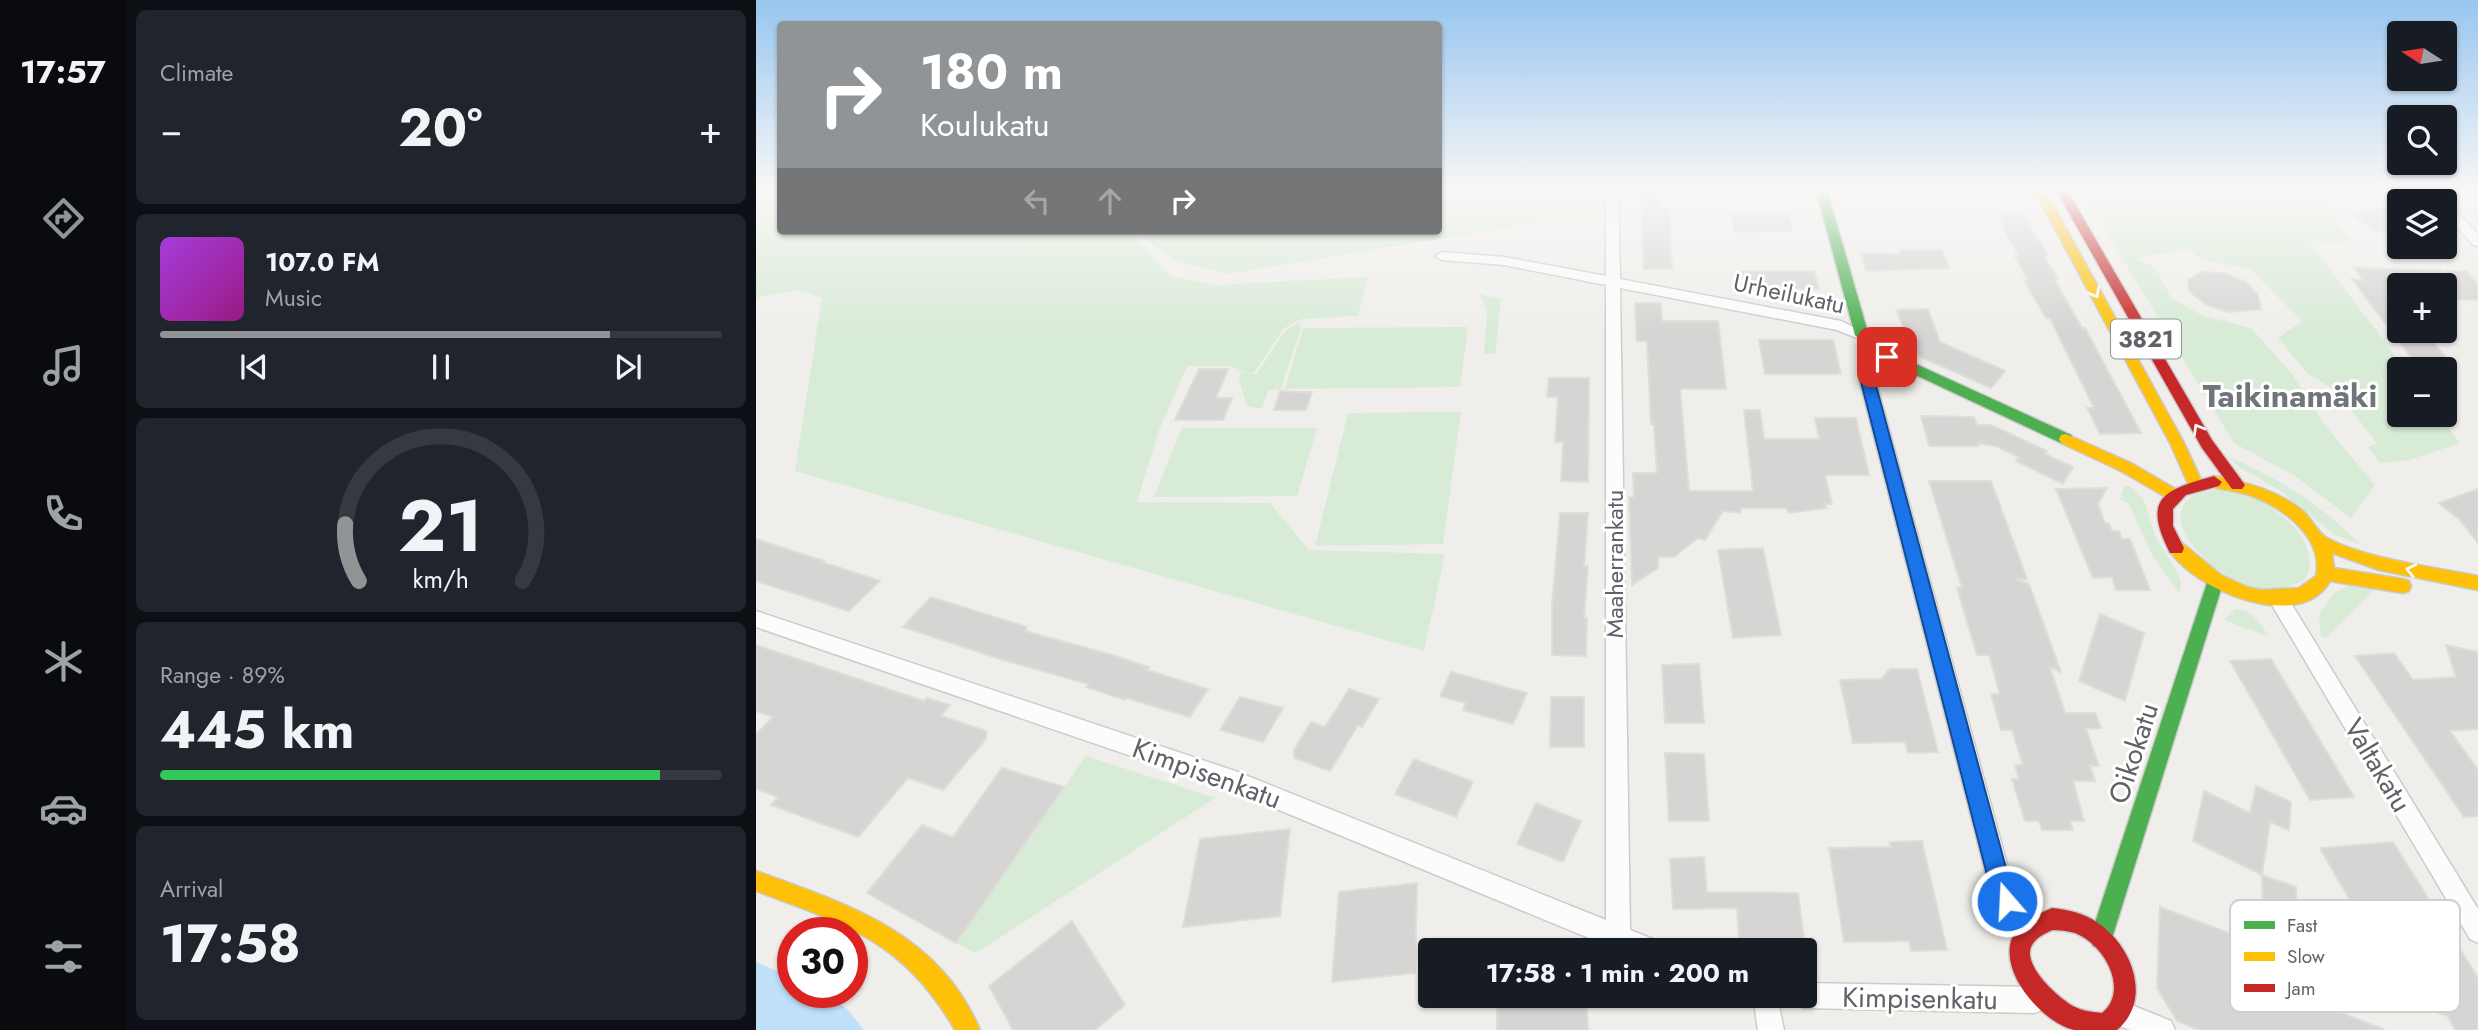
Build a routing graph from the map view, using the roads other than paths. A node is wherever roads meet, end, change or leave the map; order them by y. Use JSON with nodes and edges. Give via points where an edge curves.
{"nodes":[{"id":1,"x":1613,"y":238,"type":"edge"},
{"id":2,"x":1835,"y":238,"type":"edge"},
{"id":3,"x":2065,"y":238,"type":"edge"},
{"id":4,"x":2089,"y":238,"type":"edge"},
{"id":5,"x":1442,"y":256,"type":"dead end"},
{"id":6,"x":1613,"y":282,"type":"junction"},
{"id":7,"x":1862,"y":335,"type":"junction"},
{"id":8,"x":1880,"y":353,"type":"junction"},
{"id":9,"x":2195,"y":484,"type":"junction"},
{"id":10,"x":2237,"y":485,"type":"junction"},
{"id":11,"x":2174,"y":495,"type":"junction"},
{"id":12,"x":2322,"y":543,"type":"junction"},
{"id":13,"x":2326,"y":574,"type":"junction"},
{"id":14,"x":2215,"y":583,"type":"junction"},
{"id":15,"x":2478,"y":583,"type":"edge"},
{"id":16,"x":2421,"y":590,"type":"dead end"},
{"id":17,"x":2279,"y":600,"type":"junction"},
{"id":18,"x":756,"y":619,"type":"edge"},
{"id":19,"x":756,"y":881,"type":"edge"},
{"id":20,"x":2459,"y":900,"type":"edge"},
{"id":21,"x":2460,"y":901,"type":"edge"},
{"id":22,"x":2028,"y":930,"type":"junction"},
{"id":23,"x":2478,"y":931,"type":"edge"},
{"id":24,"x":1618,"y":938,"type":"joint"},
{"id":25,"x":2101,"y":938,"type":"junction"},
{"id":26,"x":1817,"y":995,"type":"edge"},
{"id":27,"x":2035,"y":1000,"type":"junction"},
{"id":28,"x":1767,"y":1008,"type":"edge"},
{"id":29,"x":2105,"y":1024,"type":"edge"},
{"id":30,"x":968,"y":1030,"type":"edge"},
{"id":31,"x":1771,"y":1030,"type":"edge"},
{"id":32,"x":2162,"y":1030,"type":"edge"}],
"edges":[{"from":1,"to":6,"type":"street","name":"Maaherrankatu"},
{"from":2,"to":7,"type":"main road"},
{"from":3,"to":9,"type":"main road","number":"3821","one_way":true},
{"from":10,"to":4,"type":"main road","number":"3821","one_way":true,"via":[[2207,444]]},
{"from":5,"to":6,"type":"street","name":"Urheilukatu","via":[[1504,261]]},
{"from":6,"to":7,"type":"street","name":"Urheilukatu","via":[[1840,326]]},
{"from":6,"to":24,"type":"street","name":"Maaherrankatu"},
{"from":7,"to":8,"type":"main road","name":"Urheilukatu"},
{"from":8,"to":11,"type":"main road","name":"Urheilukatu","via":[[2126,467]]},
{"from":8,"to":22,"type":"street","via":[[1867,378],[1999,879],[2007,901]]},
{"from":9,"to":10,"type":"main road"},
{"from":9,"to":11,"type":"main road"},
{"from":10,"to":12,"type":"main road","via":[[2284,505],[2313,529]]},
{"from":11,"to":14,"type":"main road","via":[[2164,513],[2168,535],[2184,559]]},
{"from":12,"to":13,"type":"main road"},
{"from":15,"to":12,"type":"main road","one_way":true,"via":[[2379,563]]},
{"from":13,"to":16,"type":"main road"},
{"from":13,"to":17,"type":"main road","via":[[2310,593]]},
{"from":14,"to":17,"type":"main road","via":[[2249,596]]},
{"from":14,"to":25,"type":"main road","name":"Oikokatu"},
{"from":17,"to":20,"type":"street","name":"Valtakatu"},
{"from":18,"to":24,"type":"street","name":"Kimpisenkatu","via":[[1235,781]]},
{"from":19,"to":30,"type":"main road","via":[[836,913],[896,945],[924,966]]},
{"from":21,"to":23,"type":"street","name":"Valtakatu"},
{"from":22,"to":25,"type":"main road","via":[[2038,922],[2066,919]]},
{"from":22,"to":27,"type":"main road","via":[[2019,961]]},
{"from":25,"to":29,"type":"main road","via":[[2124,978],[2124,1004]]},
{"from":26,"to":27,"type":"street","name":"Kimpisenkatu"},
{"from":27,"to":29,"type":"main road","via":[[2061,1021],[2077,1027]]},
{"from":28,"to":31,"type":"street"},
{"from":29,"to":32,"type":"street"}]}
